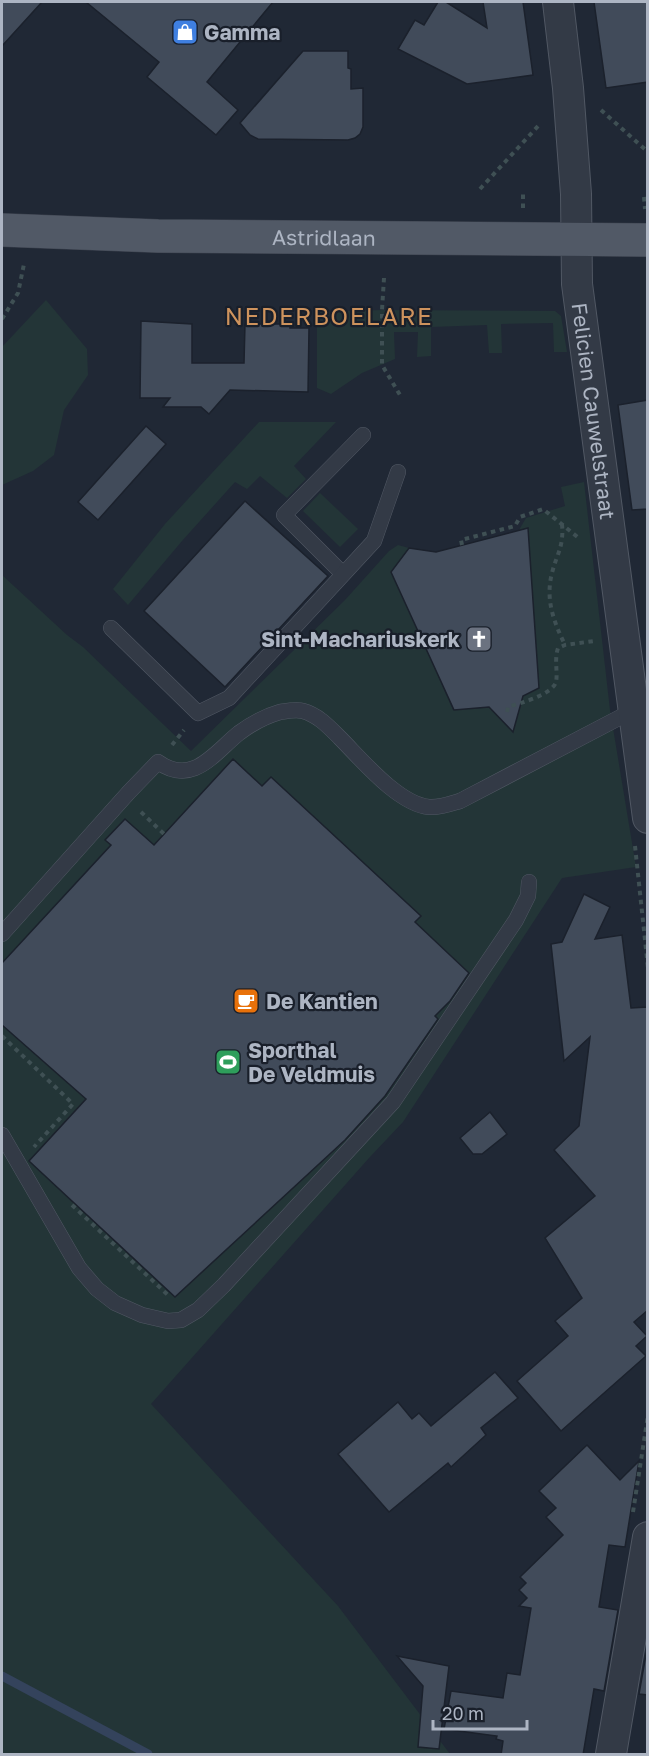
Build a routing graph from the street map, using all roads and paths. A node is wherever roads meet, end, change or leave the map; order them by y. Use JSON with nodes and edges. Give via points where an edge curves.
{"nodes":[{"id":1,"x":558,"y":2,"type":"edge"},
{"id":2,"x":600,"y":109,"type":"dead end"},
{"id":3,"x":544,"y":119,"type":"dead end"},
{"id":4,"x":648,"y":152,"type":"edge"},
{"id":5,"x":480,"y":189,"type":"dead end"},
{"id":6,"x":14,"y":230,"type":"edge"},
{"id":7,"x":577,"y":239,"type":"junction"},
{"id":8,"x":648,"y":240,"type":"edge"},
{"id":9,"x":384,"y":278,"type":"dead end"},
{"id":10,"x":2,"y":320,"type":"edge"},
{"id":11,"x":400,"y":395,"type":"dead end"},
{"id":12,"x":363,"y":435,"type":"dead end"},
{"id":13,"x":398,"y":472,"type":"dead end"},
{"id":14,"x":562,"y":524,"type":"junction"},
{"id":15,"x":590,"y":542,"type":"dead end"},
{"id":16,"x":462,"y":545,"type":"dead end"},
{"id":17,"x":343,"y":574,"type":"junction"},
{"id":18,"x":111,"y":628,"type":"dead end"},
{"id":19,"x":598,"y":640,"type":"dead end"},
{"id":20,"x":565,"y":645,"type":"junction"},
{"id":21,"x":634,"y":710,"type":"junction"},
{"id":22,"x":198,"y":712,"type":"junction"},
{"id":23,"x":507,"y":712,"type":"dead end"},
{"id":24,"x":158,"y":762,"type":"junction"},
{"id":25,"x":648,"y":818,"type":"edge"},
{"id":26,"x":529,"y":882,"type":"dead end"},
{"id":27,"x":2,"y":934,"type":"edge"},
{"id":28,"x":2,"y":1036,"type":"edge"},
{"id":29,"x":4,"y":1140,"type":"edge"},
{"id":30,"x":67,"y":1200,"type":"dead end"},
{"id":31,"x":189,"y":1315,"type":"junction"},
{"id":32,"x":648,"y":1536,"type":"edge"},
{"id":33,"x":611,"y":1755,"type":"edge"}],
"edges":[{"from":1,"to":7,"type":"street","name":"Felicien Cauwelstraat","via":[[568,88]]},
{"from":2,"to":4,"type":"path"},
{"from":3,"to":5,"type":"path"},
{"from":6,"to":7,"type":"main road","name":"Astridlaan","via":[[158,236]]},
{"from":6,"to":10,"type":"path","via":[[23,270],[18,293]]},
{"from":7,"to":8,"type":"main road","name":"Astridlaan"},
{"from":7,"to":21,"type":"street","name":"Felicien Cauwelstraat","via":[[578,284]]},
{"from":9,"to":11,"type":"path","via":[[382,365]]},
{"from":12,"to":17,"type":"lane","via":[[284,516]]},
{"from":13,"to":17,"type":"lane","via":[[374,541]]},
{"from":14,"to":15,"type":"path"},
{"from":14,"to":16,"type":"path","via":[[543,509],[520,517],[516,526],[461,540]]},
{"from":14,"to":20,"type":"path","via":[[560,554],[549,588],[551,613]]},
{"from":17,"to":22,"type":"lane","via":[[229,698]]},
{"from":18,"to":22,"type":"lane"},
{"from":19,"to":20,"type":"path"},
{"from":20,"to":23,"type":"path","via":[[558,648],[555,656],[556,683],[552,688],[508,707]]},
{"from":21,"to":24,"type":"lane","via":[[460,801],[441,806],[428,807],[403,798],[322,721],[302,710],[270,715],[241,731],[203,765],[184,771]]},
{"from":21,"to":25,"type":"street","name":"Felicien Cauwelstraat"},
{"from":22,"to":24,"type":"path"},
{"from":24,"to":27,"type":"lane"},
{"from":26,"to":31,"type":"lane","via":[[528,897],[516,920],[393,1102],[224,1285]]},
{"from":28,"to":29,"type":"path","via":[[73,1104],[23,1159]]},
{"from":29,"to":31,"type":"lane","via":[[79,1268],[97,1289],[115,1303],[142,1315],[168,1321]]},
{"from":30,"to":31,"type":"path"},
{"from":32,"to":33,"type":"street"}]}
